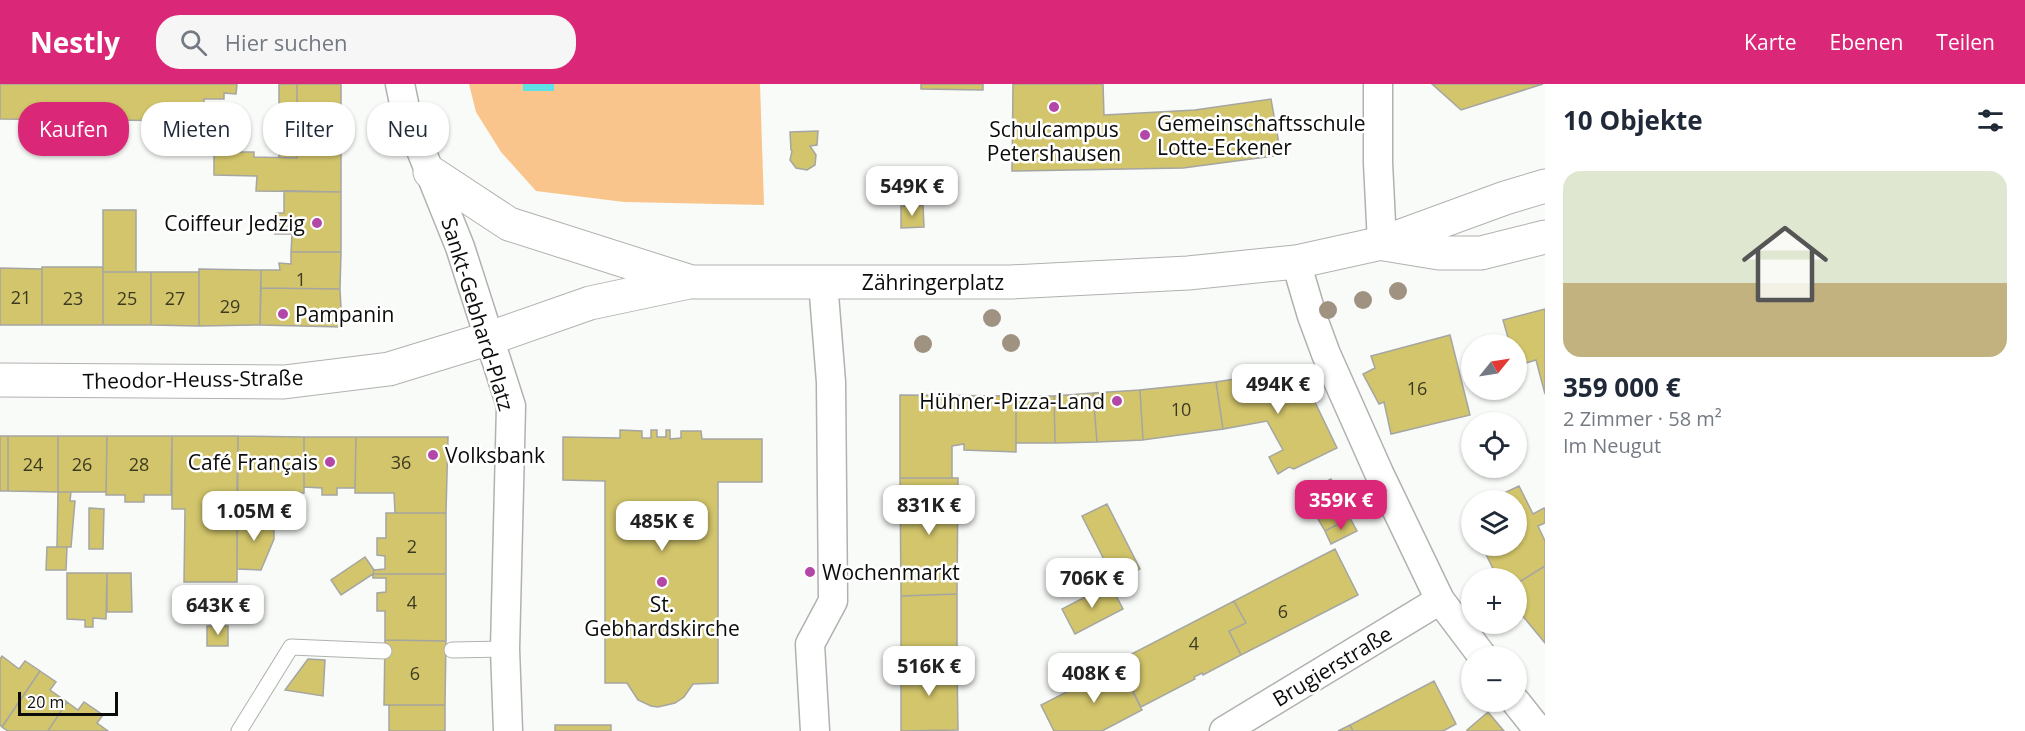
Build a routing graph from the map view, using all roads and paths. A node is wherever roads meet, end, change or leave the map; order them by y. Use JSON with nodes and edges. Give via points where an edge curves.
{"nodes":[{"id":1,"x":400,"y":84,"type":"edge"},
{"id":2,"x":1378,"y":84,"type":"edge"},
{"id":3,"x":430,"y":172,"type":"junction"},
{"id":4,"x":1545,"y":186,"type":"edge"},
{"id":5,"x":1545,"y":237,"type":"edge"},
{"id":6,"x":1382,"y":243,"type":"junction"},
{"id":7,"x":1296,"y":262,"type":"junction"},
{"id":8,"x":689,"y":282,"type":"junction"},
{"id":9,"x":823,"y":282,"type":"junction"},
{"id":10,"x":490,"y":338,"type":"junction"},
{"id":11,"x":0,"y":380,"type":"edge"},
{"id":12,"x":1440,"y":600,"type":"junction"},
{"id":13,"x":1475,"y":646,"type":"edge"},
{"id":14,"x":505,"y":649,"type":"junction"},
{"id":15,"x":452,"y":650,"type":"dead end"},
{"id":16,"x":384,"y":651,"type":"dead end"},
{"id":17,"x":1524,"y":712,"type":"edge"},
{"id":18,"x":238,"y":731,"type":"edge"},
{"id":19,"x":508,"y":731,"type":"edge"},
{"id":20,"x":815,"y":731,"type":"edge"},
{"id":21,"x":1224,"y":731,"type":"edge"},
{"id":22,"x":1539,"y":731,"type":"edge"}],
"edges":[{"from":1,"to":3,"type":"street","name":"Sankt-Gebhard-Platz","via":[[406,113]]},
{"from":2,"to":6,"type":"street"},
{"from":3,"to":8,"type":"main road","via":[[509,224]]},
{"from":3,"to":10,"type":"street","name":"Sankt-Gebhard-Platz"},
{"from":4,"to":6,"type":"main road","name":"Zähringerplatz"},
{"from":5,"to":6,"type":"main road","name":"Zähringerplatz","via":[[1481,253],[1439,253]]},
{"from":6,"to":7,"type":"main road","name":"Zähringerplatz"},
{"from":7,"to":9,"type":"main road","name":"Zähringerplatz","via":[[1188,273],[1011,282]]},
{"from":7,"to":12,"type":"street","via":[[1326,354]]},
{"from":8,"to":9,"type":"main road","name":"Zähringerplatz"},
{"from":8,"to":10,"type":"main road","name":"Zähringerplatz","via":[[590,303]]},
{"from":9,"to":20,"type":"street","via":[[831,382],[833,601],[810,644]]},
{"from":10,"to":11,"type":"main road","name":"Theodor-Heuss-Straße","via":[[389,369],[284,382]]},
{"from":10,"to":14,"type":"street","name":"Sankt-Gebhard-Platz","via":[[511,406]]},
{"from":12,"to":13,"type":"street"},
{"from":12,"to":21,"type":"street","name":"Brugierstraße"},
{"from":14,"to":15,"type":"lane"},
{"from":14,"to":19,"type":"street","name":"Sankt-Gebhard-Platz"},
{"from":16,"to":18,"type":"lane","via":[[291,647]]},
{"from":17,"to":22,"type":"street"}]}
